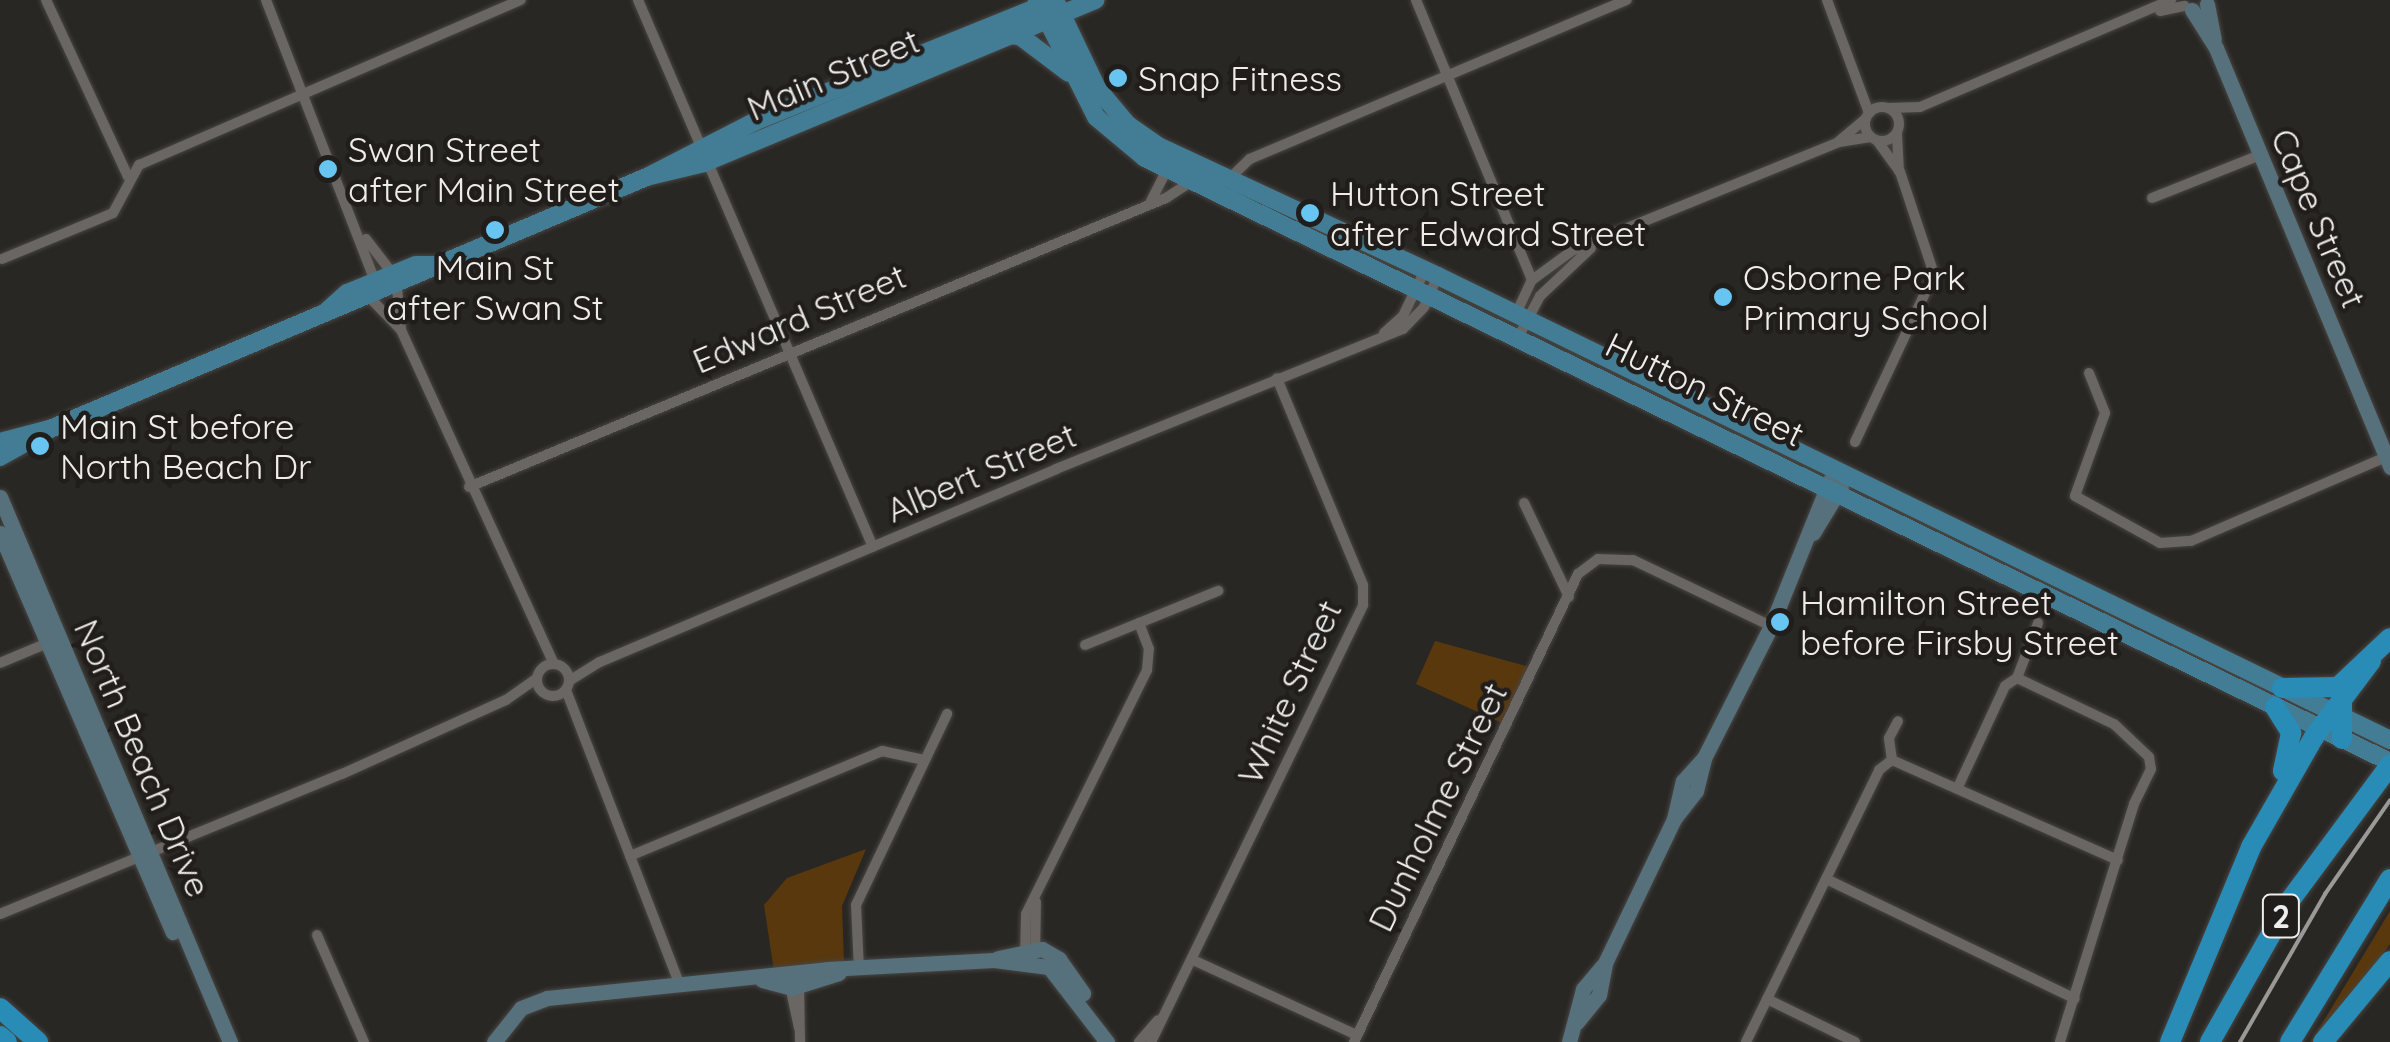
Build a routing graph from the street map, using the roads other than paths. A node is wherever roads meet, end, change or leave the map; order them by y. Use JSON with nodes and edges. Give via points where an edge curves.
{"nodes":[{"id":1,"x":46,"y":0,"type":"edge"},
{"id":2,"x":266,"y":0,"type":"edge"},
{"id":3,"x":521,"y":0,"type":"edge"},
{"id":4,"x":638,"y":0,"type":"edge"},
{"id":5,"x":1095,"y":0,"type":"edge"},
{"id":6,"x":1416,"y":0,"type":"edge"},
{"id":7,"x":1627,"y":0,"type":"edge"},
{"id":8,"x":1827,"y":0,"type":"edge"},
{"id":9,"x":2191,"y":3,"type":"edge"},
{"id":10,"x":1050,"y":6,"type":"edge"},
{"id":11,"x":1007,"y":35,"type":"junction"},
{"id":12,"x":1448,"y":75,"type":"junction"},
{"id":13,"x":1074,"y":77,"type":"junction"},
{"id":14,"x":876,"y":81,"type":"junction"},
{"id":15,"x":1863,"y":83,"type":"junction"},
{"id":16,"x":304,"y":92,"type":"junction"},
{"id":17,"x":1886,"y":107,"type":"junction"},
{"id":18,"x":1920,"y":107,"type":"junction"},
{"id":19,"x":1868,"y":115,"type":"junction"},
{"id":20,"x":1898,"y":132,"type":"junction"},
{"id":21,"x":1874,"y":139,"type":"junction"},
{"id":22,"x":1839,"y":142,"type":"junction"},
{"id":23,"x":700,"y":155,"type":"junction"},
{"id":24,"x":2260,"y":155,"type":"junction"},
{"id":25,"x":1167,"y":170,"type":"junction"},
{"id":26,"x":1900,"y":172,"type":"junction"},
{"id":27,"x":128,"y":177,"type":"junction"},
{"id":28,"x":1228,"y":180,"type":"junction"},
{"id":29,"x":1192,"y":181,"type":"junction"},
{"id":30,"x":2152,"y":198,"type":"dead end"},
{"id":31,"x":1151,"y":202,"type":"junction"},
{"id":32,"x":1513,"y":227,"type":"junction"},
{"id":33,"x":361,"y":232,"type":"junction"},
{"id":34,"x":1604,"y":238,"type":"junction"},
{"id":35,"x":2,"y":258,"type":"edge"},
{"id":36,"x":1548,"y":263,"type":"junction"},
{"id":37,"x":1532,"y":280,"type":"junction"},
{"id":38,"x":1428,"y":282,"type":"junction"},
{"id":39,"x":383,"y":287,"type":"junction"},
{"id":40,"x":1518,"y":325,"type":"junction"},
{"id":41,"x":401,"y":330,"type":"junction"},
{"id":42,"x":791,"y":351,"type":"junction"},
{"id":43,"x":2088,"y":373,"type":"dead end"},
{"id":44,"x":1277,"y":378,"type":"junction"},
{"id":45,"x":50,"y":429,"type":"junction"},
{"id":46,"x":0,"y":442,"type":"edge"},
{"id":47,"x":1855,"y":442,"type":"dead end"},
{"id":48,"x":0,"y":457,"type":"edge"},
{"id":49,"x":2388,"y":462,"type":"edge"},
{"id":50,"x":1838,"y":480,"type":"junction"},
{"id":51,"x":469,"y":487,"type":"junction"},
{"id":52,"x":0,"y":497,"type":"edge"},
{"id":53,"x":1524,"y":503,"type":"dead end"},
{"id":54,"x":0,"y":533,"type":"edge"},
{"id":55,"x":872,"y":547,"type":"junction"},
{"id":56,"x":1218,"y":591,"type":"dead end"},
{"id":57,"x":1570,"y":597,"type":"junction"},
{"id":58,"x":1139,"y":623,"type":"junction"},
{"id":59,"x":2038,"y":623,"type":"dead end"},
{"id":60,"x":1771,"y":626,"type":"junction"},
{"id":61,"x":534,"y":632,"type":"junction"},
{"id":62,"x":2390,"y":638,"type":"edge"},
{"id":63,"x":55,"y":640,"type":"junction"},
{"id":64,"x":1084,"y":645,"type":"dead end"},
{"id":65,"x":2371,"y":661,"type":"junction"},
{"id":66,"x":0,"y":662,"type":"edge"},
{"id":67,"x":600,"y":662,"type":"junction"},
{"id":68,"x":559,"y":666,"type":"junction"},
{"id":69,"x":539,"y":673,"type":"junction"},
{"id":70,"x":2017,"y":678,"type":"junction"},
{"id":71,"x":567,"y":686,"type":"junction"},
{"id":72,"x":547,"y":694,"type":"junction"},
{"id":73,"x":2278,"y":698,"type":"junction"},
{"id":74,"x":506,"y":700,"type":"junction"},
{"id":75,"x":947,"y":714,"type":"dead end"},
{"id":76,"x":1898,"y":721,"type":"dead end"},
{"id":77,"x":2339,"y":721,"type":"junction"},
{"id":78,"x":574,"y":725,"type":"junction"},
{"id":79,"x":2383,"y":736,"type":"edge"},
{"id":80,"x":924,"y":760,"type":"junction"},
{"id":81,"x":1892,"y":760,"type":"junction"},
{"id":82,"x":2390,"y":763,"type":"edge"},
{"id":83,"x":1958,"y":788,"type":"junction"},
{"id":84,"x":2278,"y":797,"type":"junction"},
{"id":85,"x":146,"y":854,"type":"junction"},
{"id":86,"x":630,"y":856,"type":"junction"},
{"id":87,"x":2118,"y":860,"type":"junction"},
{"id":88,"x":2390,"y":878,"type":"edge"},
{"id":89,"x":1826,"y":879,"type":"junction"},
{"id":90,"x":0,"y":914,"type":"edge"},
{"id":91,"x":318,"y":935,"type":"dead end"},
{"id":92,"x":1029,"y":955,"type":"junction"},
{"id":93,"x":1192,"y":960,"type":"junction"},
{"id":94,"x":2390,"y":961,"type":"edge"},
{"id":95,"x":859,"y":970,"type":"junction"},
{"id":96,"x":794,"y":982,"type":"junction"},
{"id":97,"x":680,"y":986,"type":"junction"},
{"id":98,"x":1767,"y":1000,"type":"junction"},
{"id":99,"x":2074,"y":1000,"type":"junction"},
{"id":100,"x":0,"y":1008,"type":"edge"},
{"id":101,"x":1159,"y":1020,"type":"junction"},
{"id":102,"x":0,"y":1036,"type":"edge"},
{"id":103,"x":1356,"y":1039,"type":"edge"},
{"id":104,"x":7,"y":1042,"type":"edge"},
{"id":105,"x":38,"y":1042,"type":"edge"},
{"id":106,"x":220,"y":1042,"type":"edge"},
{"id":107,"x":230,"y":1042,"type":"edge"},
{"id":108,"x":364,"y":1042,"type":"edge"},
{"id":109,"x":498,"y":1042,"type":"edge"},
{"id":110,"x":800,"y":1042,"type":"edge"},
{"id":111,"x":1107,"y":1042,"type":"edge"},
{"id":112,"x":1118,"y":1042,"type":"edge"},
{"id":113,"x":1139,"y":1042,"type":"edge"},
{"id":114,"x":1151,"y":1042,"type":"edge"},
{"id":115,"x":1569,"y":1042,"type":"edge"},
{"id":116,"x":1746,"y":1042,"type":"edge"},
{"id":117,"x":1855,"y":1042,"type":"edge"},
{"id":118,"x":2060,"y":1042,"type":"edge"},
{"id":119,"x":2170,"y":1042,"type":"edge"},
{"id":120,"x":2210,"y":1042,"type":"edge"},
{"id":121,"x":2290,"y":1042,"type":"edge"},
{"id":122,"x":2323,"y":1042,"type":"edge"}],
"edges":[{"from":1,"to":27,"type":"street"},
{"from":2,"to":16,"type":"street"},
{"from":3,"to":16,"type":"street"},
{"from":4,"to":23,"type":"street"},
{"from":5,"to":10,"type":"main road","name":"Main Street"},
{"from":6,"to":12,"type":"street"},
{"from":7,"to":12,"type":"street"},
{"from":8,"to":15,"type":"street"},
{"from":9,"to":18,"type":"street"},
{"from":9,"to":24,"type":"street","name":"Cape Street"},
{"from":10,"to":11,"type":"main road","name":"Main Street"},
{"from":10,"to":13,"type":"main road","name":"Hutton Street"},
{"from":10,"to":14,"type":"main road","name":"Main Street"},
{"from":10,"to":28,"type":"main road","name":"Hutton Street","via":[[1126,124]]},
{"from":11,"to":13,"type":"main road","via":[[1020,36]]},
{"from":11,"to":14,"type":"main road","name":"Main Street"},
{"from":12,"to":28,"type":"street","via":[[1250,159]]},
{"from":12,"to":32,"type":"street"},
{"from":13,"to":25,"type":"main road","name":"Hutton Street","via":[[1108,132]]},
{"from":14,"to":23,"type":"main road","name":"Main Street"},
{"from":15,"to":17,"type":"street"},
{"from":15,"to":19,"type":"street"},
{"from":16,"to":27,"type":"street","via":[[139,165]]},
{"from":16,"to":33,"type":"street"},
{"from":17,"to":18,"type":"street"},
{"from":17,"to":19,"type":"street"},
{"from":17,"to":20,"type":"street"},
{"from":18,"to":20,"type":"street"},
{"from":19,"to":21,"type":"street"},
{"from":19,"to":22,"type":"street"},
{"from":20,"to":21,"type":"street"},
{"from":20,"to":26,"type":"street"},
{"from":21,"to":22,"type":"street"},
{"from":21,"to":26,"type":"street"},
{"from":22,"to":34,"type":"street"},
{"from":23,"to":39,"type":"main road","name":"Main Street"},
{"from":23,"to":42,"type":"street"},
{"from":24,"to":30,"type":"street"},
{"from":24,"to":49,"type":"street","name":"Cape Street"},
{"from":25,"to":29,"type":"main road","name":"Hutton Street"},
{"from":25,"to":31,"type":"street"},
{"from":26,"to":47,"type":"street","via":[[1930,251],[1933,282]]},
{"from":27,"to":35,"type":"street","via":[[128,193],[113,213]]},
{"from":28,"to":38,"type":"main road","name":"Hutton Street"},
{"from":29,"to":31,"type":"street","name":"Edward Street"},
{"from":29,"to":38,"type":"main road","name":"Hutton Street"},
{"from":31,"to":42,"type":"street","name":"Edward Street"},
{"from":32,"to":36,"type":"street","via":[[1530,252]]},
{"from":32,"to":37,"type":"street"},
{"from":33,"to":39,"type":"street"},
{"from":33,"to":39,"type":"street"},
{"from":34,"to":36,"type":"street"},
{"from":34,"to":40,"type":"street","via":[[1569,264]]},
{"from":36,"to":37,"type":"street"},
{"from":37,"to":40,"type":"street"},
{"from":38,"to":40,"type":"main road","name":"Hutton Street"},
{"from":38,"to":44,"type":"street","name":"Albert Street","via":[[1409,324]]},
{"from":39,"to":41,"type":"street"},
{"from":39,"to":41,"type":"street"},
{"from":39,"to":45,"type":"main road","name":"Main Street","via":[[334,299],[327,311]]},
{"from":40,"to":50,"type":"main road","name":"Hutton Street"},
{"from":41,"to":51,"type":"street"},
{"from":42,"to":51,"type":"street","name":"Edward Street"},
{"from":42,"to":55,"type":"street"},
{"from":43,"to":49,"type":"street","via":[[2105,414],[2076,498],[2160,543],[2191,541]]},
{"from":44,"to":55,"type":"street","name":"Albert Street"},
{"from":44,"to":93,"type":"street","name":"White Street","via":[[1363,585],[1363,605]]},
{"from":45,"to":46,"type":"main road","name":"Main Street"},
{"from":45,"to":48,"type":"main road","name":"Main Street"},
{"from":50,"to":60,"type":"street"},
{"from":50,"to":73,"type":"main road","name":"Hutton Street"},
{"from":51,"to":61,"type":"street"},
{"from":52,"to":63,"type":"street","name":"North Beach Drive"},
{"from":53,"to":57,"type":"street"},
{"from":54,"to":63,"type":"street","name":"North Beach Drive"},
{"from":55,"to":67,"type":"street","name":"Albert Street"},
{"from":56,"to":58,"type":"street"},
{"from":57,"to":60,"type":"street","name":"Dunholme Street","via":[[1578,574],[1598,559],[1633,560]]},
{"from":57,"to":103,"type":"street","name":"Dunholme Street"},
{"from":58,"to":64,"type":"street"},
{"from":58,"to":92,"type":"street","via":[[1149,649],[1147,670],[1026,914]]},
{"from":59,"to":70,"type":"street"},
{"from":60,"to":115,"type":"street","via":[[1704,758],[1696,791],[1674,819],[1605,963],[1599,995]]},
{"from":61,"to":68,"type":"street"},
{"from":61,"to":69,"type":"street"},
{"from":62,"to":65,"type":"highway"},
{"from":63,"to":66,"type":"street"},
{"from":63,"to":85,"type":"street","name":"North Beach Drive"},
{"from":65,"to":73,"type":"highway","via":[[2338,687]]},
{"from":65,"to":77,"type":"highway"},
{"from":67,"to":68,"type":"street","name":"Albert Street"},
{"from":67,"to":71,"type":"street","name":"Albert Street"},
{"from":68,"to":69,"type":"street","name":"Albert Street"},
{"from":68,"to":71,"type":"street"},
{"from":69,"to":72,"type":"street"},
{"from":69,"to":74,"type":"street"},
{"from":70,"to":83,"type":"street","via":[[2006,686]]},
{"from":70,"to":87,"type":"street","via":[[2114,724],[2149,757],[2151,768]]},
{"from":71,"to":72,"type":"street","name":"Albert Street"},
{"from":71,"to":78,"type":"street"},
{"from":72,"to":74,"type":"street"},
{"from":72,"to":78,"type":"street"},
{"from":73,"to":77,"type":"main road","name":"Hutton Street"},
{"from":73,"to":84,"type":"highway","via":[[2292,744]]},
{"from":74,"to":85,"type":"street"},
{"from":75,"to":80,"type":"street"},
{"from":76,"to":81,"type":"street","via":[[1889,738]]},
{"from":77,"to":79,"type":"main road","name":"Hutton Street"},
{"from":77,"to":82,"type":"main road","name":"Hutton Street","via":[[2362,749]]},
{"from":77,"to":84,"type":"highway"},
{"from":78,"to":86,"type":"street"},
{"from":80,"to":86,"type":"street","via":[[882,750]]},
{"from":80,"to":95,"type":"street","via":[[856,905]]},
{"from":81,"to":83,"type":"street"},
{"from":81,"to":89,"type":"street","via":[[1879,770]]},
{"from":82,"to":120,"type":"highway","number":"2","via":[[2292,899]]},
{"from":83,"to":87,"type":"street"},
{"from":84,"to":119,"type":"highway"},
{"from":85,"to":90,"type":"street"},
{"from":85,"to":106,"type":"street","name":"North Beach Drive"},
{"from":85,"to":107,"type":"street","name":"North Beach Drive"},
{"from":86,"to":97,"type":"street"},
{"from":87,"to":99,"type":"street"},
{"from":88,"to":121,"type":"highway","number":"2"},
{"from":89,"to":98,"type":"street"},
{"from":89,"to":99,"type":"street"},
{"from":91,"to":108,"type":"street"},
{"from":92,"to":95,"type":"street"},
{"from":92,"to":111,"type":"street","via":[[1056,972]]},
{"from":92,"to":112,"type":"street","via":[[1065,966]]},
{"from":93,"to":101,"type":"street","name":"White Street"},
{"from":93,"to":103,"type":"street"},
{"from":94,"to":122,"type":"highway"},
{"from":95,"to":96,"type":"street"},
{"from":96,"to":97,"type":"street"},
{"from":96,"to":110,"type":"street"},
{"from":97,"to":109,"type":"street","via":[[563,1000],[531,1013]]},
{"from":98,"to":116,"type":"street"},
{"from":98,"to":117,"type":"street"},
{"from":99,"to":118,"type":"street"},
{"from":100,"to":105,"type":"highway"},
{"from":101,"to":113,"type":"street","name":"White Street"},
{"from":101,"to":114,"type":"street","name":"White Street"},
{"from":102,"to":104,"type":"highway"}]}
